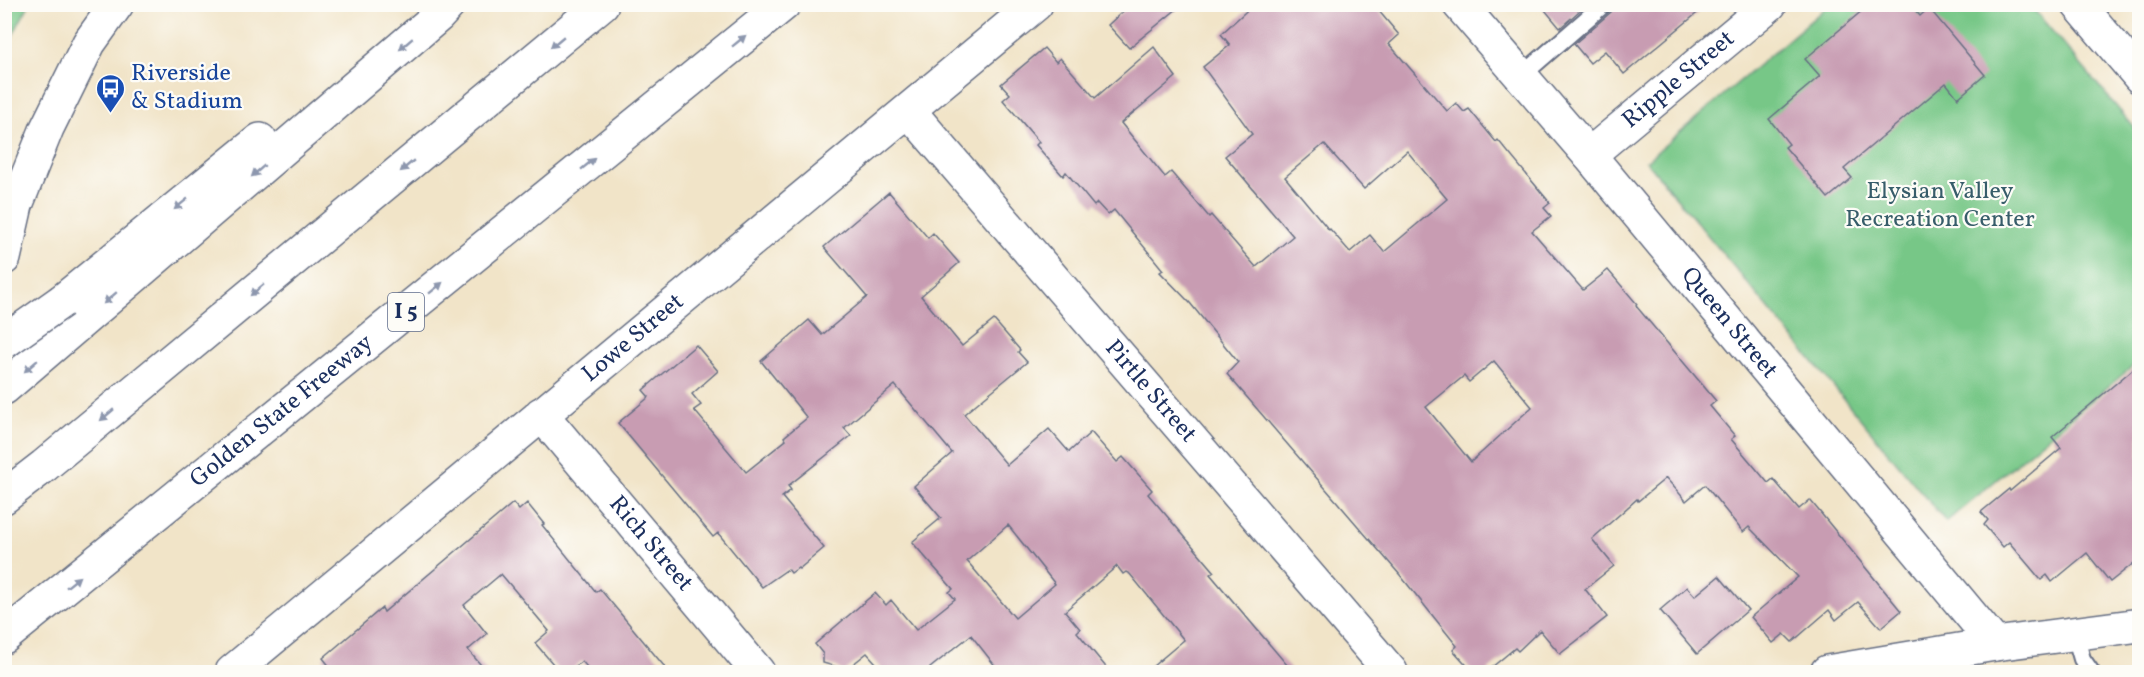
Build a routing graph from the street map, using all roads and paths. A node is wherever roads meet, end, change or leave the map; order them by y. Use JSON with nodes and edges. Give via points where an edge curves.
{"nodes":[{"id":1,"x":117,"y":4,"type":"edge"},
{"id":2,"x":419,"y":4,"type":"edge"},
{"id":3,"x":449,"y":4,"type":"edge"},
{"id":4,"x":603,"y":4,"type":"edge"},
{"id":5,"x":784,"y":4,"type":"edge"},
{"id":6,"x":1036,"y":4,"type":"edge"},
{"id":7,"x":1459,"y":4,"type":"edge"},
{"id":8,"x":1604,"y":4,"type":"edge"},
{"id":9,"x":1770,"y":4,"type":"edge"},
{"id":10,"x":2079,"y":4,"type":"edge"},
{"id":11,"x":1521,"y":76,"type":"junction"},
{"id":12,"x":2139,"y":77,"type":"edge"},
{"id":13,"x":909,"y":111,"type":"junction"},
{"id":14,"x":1589,"y":155,"type":"junction"},
{"id":15,"x":4,"y":258,"type":"edge"},
{"id":16,"x":4,"y":332,"type":"edge"},
{"id":17,"x":4,"y":344,"type":"edge"},
{"id":18,"x":4,"y":388,"type":"edge"},
{"id":19,"x":542,"y":414,"type":"junction"},
{"id":20,"x":4,"y":497,"type":"edge"},
{"id":21,"x":2139,"y":625,"type":"edge"},
{"id":22,"x":16,"y":628,"type":"edge"},
{"id":23,"x":2075,"y":635,"type":"junction"},
{"id":24,"x":1995,"y":644,"type":"junction"},
{"id":25,"x":232,"y":672,"type":"edge"},
{"id":26,"x":758,"y":672,"type":"edge"},
{"id":27,"x":1391,"y":672,"type":"edge"},
{"id":28,"x":1833,"y":672,"type":"edge"},
{"id":29,"x":2091,"y":672,"type":"edge"}],
"edges":[{"from":1,"to":15,"type":"main road","via":[[89,43],[47,128],[16,205]]},
{"from":2,"to":17,"type":"main road","one_way":true,"bridge":true,"via":[[284,121],[62,302]]},
{"from":3,"to":18,"type":"main road","one_way":true},
{"from":4,"to":20,"type":"main road","one_way":true},
{"from":22,"to":5,"type":"main road","name":"Golden State Freeway","number":"I 5","one_way":true},
{"from":6,"to":13,"type":"main road","name":"Lowe Street"},
{"from":7,"to":11,"type":"main road","name":"Queen Street"},
{"from":8,"to":11,"type":"lane"},
{"from":9,"to":14,"type":"main road","name":"Ripple Street"},
{"from":10,"to":12,"type":"main road"},
{"from":11,"to":14,"type":"main road","name":"Queen Street"},
{"from":13,"to":19,"type":"main road","name":"Lowe Street"},
{"from":13,"to":27,"type":"main road","name":"Pirtle Street"},
{"from":14,"to":24,"type":"main road","name":"Queen Street"},
{"from":16,"to":17,"type":"main road"},
{"from":19,"to":25,"type":"main road","name":"Lowe Street"},
{"from":19,"to":26,"type":"main road","name":"Rich Street"},
{"from":21,"to":23,"type":"main road"},
{"from":23,"to":24,"type":"main road"},
{"from":23,"to":29,"type":"lane","via":[[2082,659]]},
{"from":24,"to":28,"type":"main road"}]}
